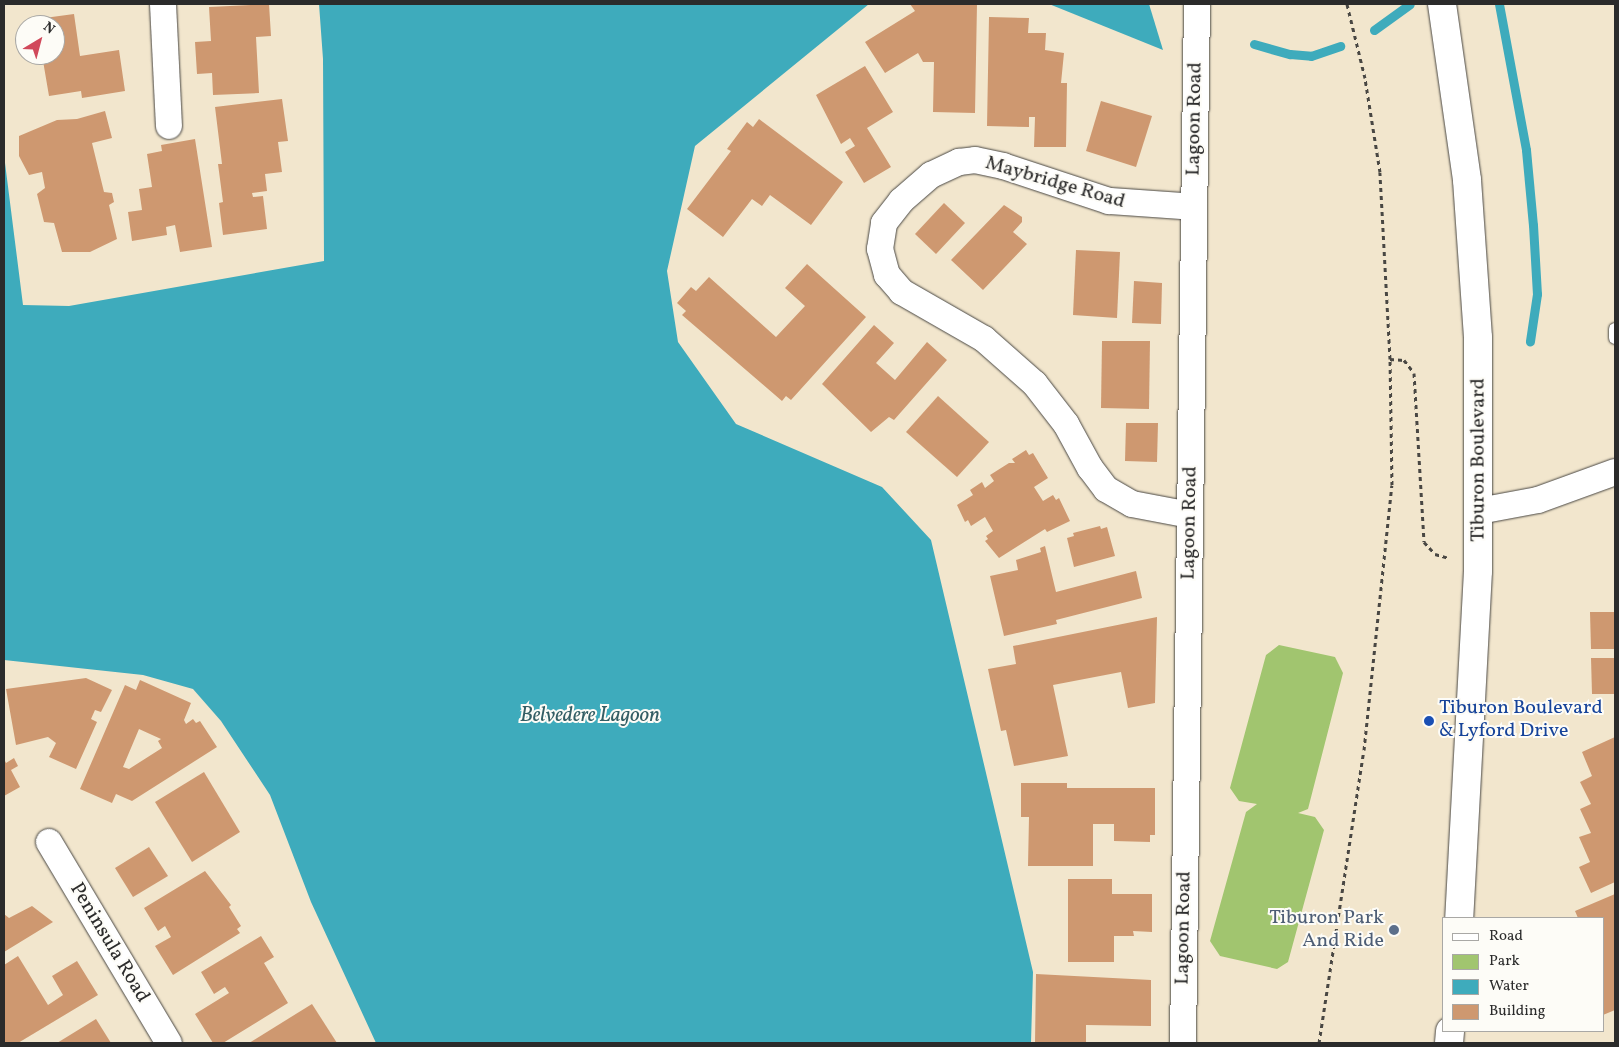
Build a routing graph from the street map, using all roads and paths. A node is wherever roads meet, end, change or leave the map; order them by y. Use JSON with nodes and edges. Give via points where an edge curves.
{"nodes":[{"id":1,"x":163,"y":4,"type":"edge"},
{"id":2,"x":1197,"y":4,"type":"edge"},
{"id":3,"x":1348,"y":4,"type":"edge"},
{"id":4,"x":1442,"y":4,"type":"edge"},
{"id":5,"x":169,"y":126,"type":"dead end"},
{"id":6,"x":1194,"y":207,"type":"junction"},
{"id":7,"x":1615,"y":329,"type":"edge"},
{"id":8,"x":1615,"y":338,"type":"edge"},
{"id":9,"x":1390,"y":359,"type":"junction"},
{"id":10,"x":1615,"y":472,"type":"edge"},
{"id":11,"x":1479,"y":511,"type":"junction"},
{"id":12,"x":1190,"y":515,"type":"junction"},
{"id":13,"x":1478,"y":562,"type":"junction"},
{"id":14,"x":49,"y":842,"type":"dead end"},
{"id":15,"x":1460,"y":917,"type":"edge"},
{"id":16,"x":169,"y":1043,"type":"edge"},
{"id":17,"x":1183,"y":1043,"type":"edge"},
{"id":18,"x":1319,"y":1043,"type":"edge"}],
"edges":[{"from":1,"to":5,"type":"street"},
{"from":2,"to":6,"type":"street","name":"Lagoon Road"},
{"from":3,"to":9,"type":"path","via":[[1365,78],[1380,172]]},
{"from":4,"to":11,"type":"main road","name":"Tiburon Boulevard","via":[[1463,139],[1474,261]]},
{"from":6,"to":12,"type":"street","name":"Lagoon Road"},
{"from":6,"to":12,"type":"street","name":"Maybridge Road","via":[[1109,201],[1002,166],[975,160],[959,162],[931,175],[901,201],[884,223],[880,249],[887,275],[902,292],[984,339],[1035,384],[1066,424],[1090,468],[1106,489],[1132,504]]},
{"from":7,"to":8,"type":"lane"},
{"from":9,"to":13,"type":"path","via":[[1404,360],[1414,373],[1424,542],[1441,556]]},
{"from":9,"to":18,"type":"path","via":[[1393,454],[1390,517],[1356,810]]},
{"from":10,"to":11,"type":"street","via":[[1538,500]]},
{"from":11,"to":13,"type":"main road","name":"Tiburon Boulevard"},
{"from":12,"to":17,"type":"street","name":"Lagoon Road"},
{"from":13,"to":15,"type":"main road","name":"Tiburon Boulevard"},
{"from":14,"to":16,"type":"street","name":"Peninsula Road"}]}
